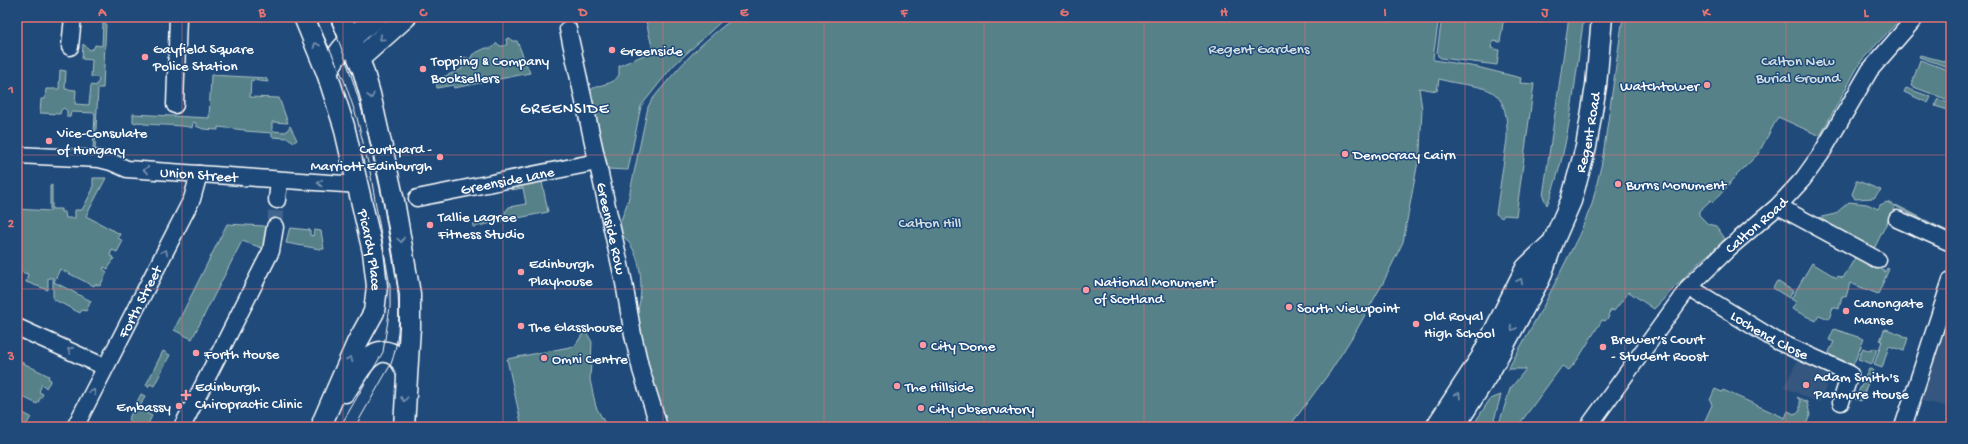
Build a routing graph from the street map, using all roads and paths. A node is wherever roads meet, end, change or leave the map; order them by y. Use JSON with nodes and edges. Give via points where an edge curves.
{"nodes":[{"id":1,"x":73,"y":17,"type":"edge"},
{"id":2,"x":178,"y":17,"type":"edge"},
{"id":3,"x":304,"y":17,"type":"edge"},
{"id":4,"x":341,"y":17,"type":"edge"},
{"id":5,"x":377,"y":17,"type":"edge"},
{"id":6,"x":406,"y":17,"type":"edge"},
{"id":7,"x":1602,"y":17,"type":"edge"},
{"id":8,"x":1916,"y":17,"type":"edge"},
{"id":9,"x":568,"y":29,"type":"dead end"},
{"id":10,"x":350,"y":39,"type":"junction"},
{"id":11,"x":70,"y":47,"type":"dead end"},
{"id":12,"x":359,"y":59,"type":"junction"},
{"id":13,"x":327,"y":73,"type":"junction"},
{"id":14,"x":175,"y":105,"type":"dead end"},
{"id":15,"x":17,"y":155,"type":"edge"},
{"id":16,"x":598,"y":162,"type":"junction"},
{"id":17,"x":199,"y":174,"type":"junction"},
{"id":18,"x":279,"y":180,"type":"junction"},
{"id":19,"x":359,"y":185,"type":"junction"},
{"id":20,"x":417,"y":198,"type":"dead end"},
{"id":21,"x":277,"y":200,"type":"tunnel mouth"},
{"id":22,"x":1778,"y":206,"type":"junction"},
{"id":23,"x":1897,"y":219,"type":"dead end"},
{"id":24,"x":275,"y":227,"type":"tunnel mouth"},
{"id":25,"x":1553,"y":242,"type":"junction"},
{"id":26,"x":1951,"y":242,"type":"edge"},
{"id":27,"x":1878,"y":260,"type":"dead end"},
{"id":28,"x":1951,"y":280,"type":"edge"},
{"id":29,"x":1689,"y":287,"type":"junction"},
{"id":30,"x":17,"y":327,"type":"edge"},
{"id":31,"x":105,"y":367,"type":"junction"},
{"id":32,"x":406,"y":371,"type":"junction"},
{"id":33,"x":1841,"y":402,"type":"dead end"},
{"id":34,"x":322,"y":424,"type":"edge"},
{"id":35,"x":75,"y":427,"type":"edge"},
{"id":36,"x":182,"y":427,"type":"edge"},
{"id":37,"x":404,"y":427,"type":"edge"},
{"id":38,"x":659,"y":427,"type":"edge"},
{"id":39,"x":1436,"y":427,"type":"edge"},
{"id":40,"x":1454,"y":427,"type":"edge"},
{"id":41,"x":1588,"y":427,"type":"edge"},
{"id":42,"x":1903,"y":427,"type":"edge"}],
"edges":[{"from":1,"to":11,"type":"street"},
{"from":2,"to":14,"type":"street"},
{"from":13,"to":3,"type":"main road","name":"Picardy Place","one_way":true},
{"from":4,"to":10,"type":"main road"},
{"from":5,"to":10,"type":"main road"},
{"from":6,"to":12,"type":"main road","one_way":true},
{"from":7,"to":25,"type":"main road","name":"Regent Road","via":[[1596,86],[1580,175]]},
{"from":8,"to":22,"type":"street","name":"Calton Road","via":[[1870,70],[1816,162]]},
{"from":9,"to":16,"type":"street","name":"Greenside Row"},
{"from":10,"to":12,"type":"main road"},
{"from":10,"to":13,"type":"main road","via":[[334,57]]},
{"from":12,"to":32,"type":"main road","one_way":true,"via":[[370,94],[394,201],[410,294]]},
{"from":13,"to":19,"type":"main road","name":"Picardy Place"},
{"from":17,"to":15,"type":"street","name":"Union Street","one_way":true,"via":[[127,169],[98,159]]},
{"from":16,"to":20,"type":"street","name":"Greenside Lane"},
{"from":16,"to":38,"type":"street","name":"Greenside Row","via":[[641,370]]},
{"from":17,"to":18,"type":"street","name":"Union Street"},
{"from":31,"to":17,"type":"street","name":"Forth Street","one_way":true,"via":[[192,199]]},
{"from":19,"to":18,"type":"street","name":"Union Street","one_way":true},
{"from":18,"to":21,"type":"street"},
{"from":34,"to":19,"type":"main road","name":"Picardy Place","one_way":true,"via":[[357,343],[374,312],[376,301],[373,252]]},
{"from":22,"to":27,"type":"street"},
{"from":22,"to":29,"type":"street","name":"Calton Road"},
{"from":23,"to":26,"type":"street"},
{"from":24,"to":36,"type":"street","via":[[271,251]]},
{"from":39,"to":25,"type":"main road","name":"Regent Road","one_way":true,"via":[[1481,358],[1526,268]]},
{"from":25,"to":40,"type":"main road","name":"Regent Road","one_way":true,"via":[[1540,278],[1491,369]]},
{"from":28,"to":42,"type":"street"},
{"from":29,"to":33,"type":"street","name":"Lochend Close","via":[[1766,335],[1850,374]]},
{"from":29,"to":41,"type":"street","name":"Calton Road"},
{"from":31,"to":30,"type":"street","one_way":true},
{"from":35,"to":31,"type":"street","name":"Forth Street","one_way":true},
{"from":32,"to":34,"type":"main road","name":"Picardy Place","via":[[403,362],[394,355],[388,352],[377,353],[366,361]]},
{"from":32,"to":37,"type":"main road","one_way":true}]}
